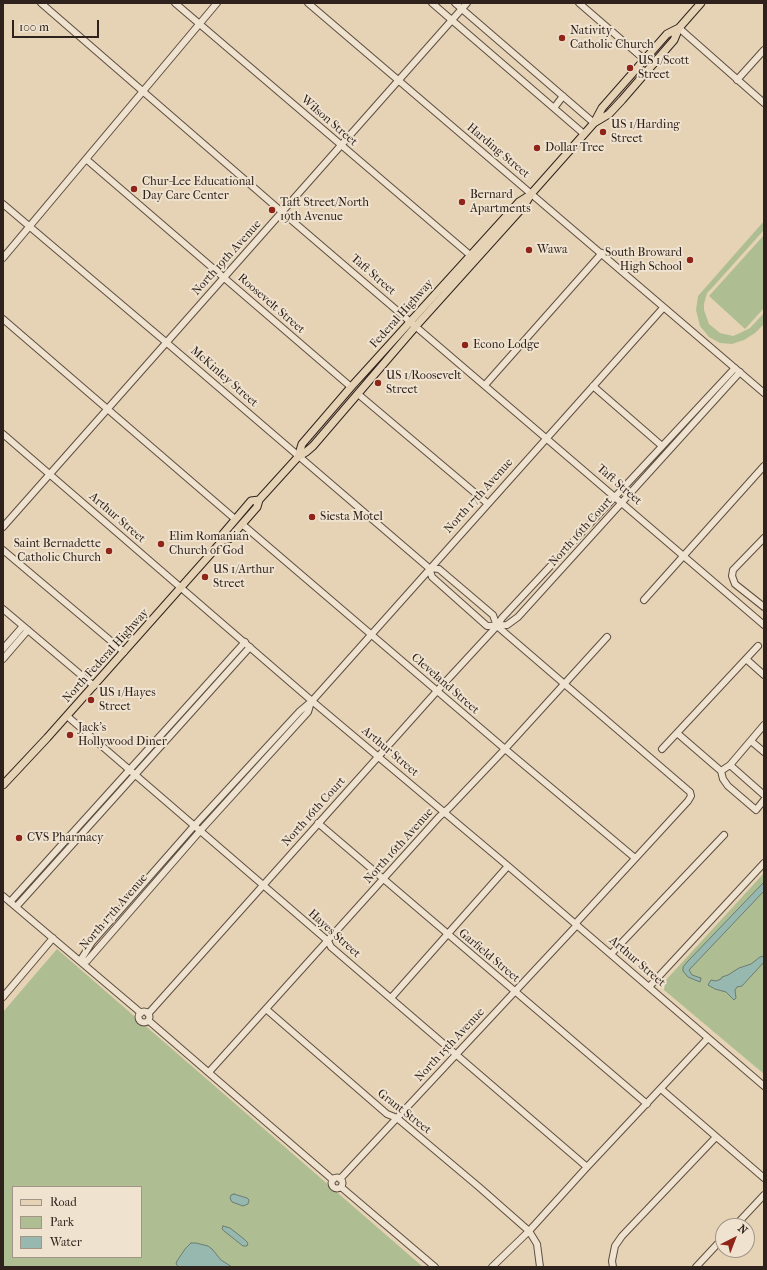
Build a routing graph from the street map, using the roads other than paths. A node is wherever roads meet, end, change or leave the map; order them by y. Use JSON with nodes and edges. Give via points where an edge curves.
{"nodes":[{"id":1,"x":41,"y":3,"type":"edge"},
{"id":2,"x":175,"y":3,"type":"edge"},
{"id":3,"x":217,"y":3,"type":"edge"},
{"id":4,"x":308,"y":3,"type":"edge"},
{"id":5,"x":432,"y":3,"type":"edge"},
{"id":6,"x":455,"y":3,"type":"edge"},
{"id":7,"x":467,"y":3,"type":"edge"},
{"id":8,"x":579,"y":3,"type":"edge"},
{"id":9,"x":701,"y":3,"type":"edge"},
{"id":10,"x":462,"y":9,"type":"junction"},
{"id":11,"x":452,"y":20,"type":"junction"},
{"id":12,"x":199,"y":24,"type":"junction"},
{"id":13,"x":679,"y":28,"type":"junction"},
{"id":14,"x":764,"y":50,"type":"edge"},
{"id":15,"x":645,"y":60,"type":"junction"},
{"id":16,"x":398,"y":80,"type":"junction"},
{"id":17,"x":737,"y":80,"type":"junction"},
{"id":18,"x":143,"y":91,"type":"junction"},
{"id":19,"x":563,"y":96,"type":"junction"},
{"id":20,"x":764,"y":103,"type":"edge"},
{"id":21,"x":554,"y":108,"type":"junction"},
{"id":22,"x":594,"y":123,"type":"junction"},
{"id":23,"x":584,"y":134,"type":"junction"},
{"id":24,"x":340,"y":146,"type":"junction"},
{"id":25,"x":86,"y":159,"type":"junction"},
{"id":26,"x":531,"y":194,"type":"junction"},
{"id":27,"x":3,"y":204,"type":"edge"},
{"id":28,"x":282,"y":212,"type":"junction"},
{"id":29,"x":29,"y":226,"type":"junction"},
{"id":30,"x":602,"y":253,"type":"junction"},
{"id":31,"x":470,"y":256,"type":"junction"},
{"id":32,"x":3,"y":258,"type":"edge"},
{"id":33,"x":224,"y":277,"type":"junction"},
{"id":34,"x":663,"y":308,"type":"junction"},
{"id":35,"x":3,"y":319,"type":"edge"},
{"id":36,"x":410,"y":321,"type":"junction"},
{"id":37,"x":416,"y":326,"type":"junction"},
{"id":38,"x":167,"y":342,"type":"junction"},
{"id":39,"x":735,"y":368,"type":"junction"},
{"id":40,"x":740,"y":372,"type":"junction"},
{"id":41,"x":485,"y":385,"type":"junction"},
{"id":42,"x":593,"y":386,"type":"junction"},
{"id":43,"x":351,"y":387,"type":"junction"},
{"id":44,"x":764,"y":393,"type":"edge"},
{"id":45,"x":358,"y":394,"type":"junction"},
{"id":46,"x":107,"y":410,"type":"junction"},
{"id":47,"x":3,"y":434,"type":"edge"},
{"id":48,"x":547,"y":437,"type":"junction"},
{"id":49,"x":662,"y":446,"type":"junction"},
{"id":50,"x":298,"y":457,"type":"junction"},
{"id":51,"x":764,"y":466,"type":"edge"},
{"id":52,"x":50,"y":475,"type":"junction"},
{"id":53,"x":616,"y":497,"type":"junction"},
{"id":54,"x":259,"y":500,"type":"junction"},
{"id":55,"x":487,"y":503,"type":"junction"},
{"id":56,"x":622,"y":503,"type":"junction"},
{"id":57,"x":235,"y":519,"type":"junction"},
{"id":58,"x":242,"y":524,"type":"junction"},
{"id":59,"x":3,"y":527,"type":"edge"},
{"id":60,"x":764,"y":538,"type":"edge"},
{"id":61,"x":223,"y":540,"type":"junction"},
{"id":62,"x":3,"y":550,"type":"edge"},
{"id":63,"x":683,"y":554,"type":"junction"},
{"id":64,"x":429,"y":568,"type":"junction"},
{"id":65,"x":181,"y":588,"type":"junction"},
{"id":66,"x":644,"y":600,"type":"dead end"},
{"id":67,"x":764,"y":608,"type":"edge"},
{"id":68,"x":3,"y":609,"type":"edge"},
{"id":69,"x":513,"y":622,"type":"junction"},
{"id":70,"x":764,"y":625,"type":"edge"},
{"id":71,"x":497,"y":626,"type":"junction"},
{"id":72,"x":25,"y":628,"type":"junction"},
{"id":73,"x":370,"y":634,"type":"junction"},
{"id":74,"x":607,"y":637,"type":"dead end"},
{"id":75,"x":510,"y":638,"type":"junction"},
{"id":76,"x":244,"y":642,"type":"junction"},
{"id":77,"x":758,"y":646,"type":"dead end"},
{"id":78,"x":250,"y":647,"type":"junction"},
{"id":79,"x":3,"y":648,"type":"edge"},
{"id":80,"x":124,"y":652,"type":"junction"},
{"id":81,"x":3,"y":659,"type":"edge"},
{"id":82,"x":746,"y":659,"type":"junction"},
{"id":83,"x":764,"y":675,"type":"edge"},
{"id":84,"x":564,"y":684,"type":"junction"},
{"id":85,"x":94,"y":686,"type":"junction"},
{"id":86,"x":436,"y":691,"type":"junction"},
{"id":87,"x":312,"y":701,"type":"junction"},
{"id":88,"x":67,"y":716,"type":"junction"},
{"id":89,"x":764,"y":725,"type":"edge"},
{"id":90,"x":677,"y":733,"type":"junction"},
{"id":91,"x":751,"y":741,"type":"junction"},
{"id":92,"x":662,"y":749,"type":"dead end"},
{"id":93,"x":505,"y":750,"type":"junction"},
{"id":94,"x":764,"y":752,"type":"edge"},
{"id":95,"x":379,"y":756,"type":"junction"},
{"id":96,"x":730,"y":764,"type":"junction"},
{"id":97,"x":721,"y":771,"type":"junction"},
{"id":98,"x":132,"y":772,"type":"junction"},
{"id":99,"x":3,"y":785,"type":"edge"},
{"id":100,"x":764,"y":795,"type":"edge"},
{"id":101,"x":691,"y":796,"type":"joint"},
{"id":102,"x":764,"y":800,"type":"edge"},
{"id":103,"x":444,"y":812,"type":"junction"},
{"id":104,"x":318,"y":823,"type":"junction"},
{"id":105,"x":194,"y":826,"type":"junction"},
{"id":106,"x":200,"y":831,"type":"junction"},
{"id":107,"x":724,"y":835,"type":"dead end"},
{"id":108,"x":635,"y":858,"type":"junction"},
{"id":109,"x":764,"y":864,"type":"edge"},
{"id":110,"x":508,"y":866,"type":"junction"},
{"id":111,"x":45,"y":869,"type":"junction"},
{"id":112,"x":383,"y":879,"type":"junction"},
{"id":113,"x":263,"y":885,"type":"junction"},
{"id":114,"x":3,"y":896,"type":"edge"},
{"id":115,"x":10,"y":902,"type":"junction"},
{"id":116,"x":16,"y":907,"type":"junction"},
{"id":117,"x":576,"y":924,"type":"junction"},
{"id":118,"x":448,"y":935,"type":"junction"},
{"id":119,"x":53,"y":938,"type":"junction"},
{"id":120,"x":328,"y":941,"type":"junction"},
{"id":121,"x":611,"y":954,"type":"junction"},
{"id":122,"x":80,"y":961,"type":"junction"},
{"id":123,"x":648,"y":987,"type":"junction"},
{"id":124,"x":515,"y":992,"type":"junction"},
{"id":125,"x":3,"y":996,"type":"edge"},
{"id":126,"x":391,"y":998,"type":"junction"},
{"id":127,"x":266,"y":1009,"type":"junction"},
{"id":128,"x":141,"y":1014,"type":"junction"},
{"id":129,"x":148,"y":1014,"type":"junction"},
{"id":130,"x":148,"y":1021,"type":"junction"},
{"id":131,"x":708,"y":1038,"type":"junction"},
{"id":132,"x":456,"y":1054,"type":"junction"},
{"id":133,"x":209,"y":1072,"type":"junction"},
{"id":134,"x":764,"y":1086,"type":"edge"},
{"id":135,"x":661,"y":1089,"type":"junction"},
{"id":136,"x":647,"y":1104,"type":"junction"},
{"id":137,"x":397,"y":1118,"type":"junction"},
{"id":138,"x":716,"y":1137,"type":"junction"},
{"id":139,"x":587,"y":1167,"type":"junction"},
{"id":140,"x":764,"y":1178,"type":"edge"},
{"id":141,"x":340,"y":1179,"type":"junction"},
{"id":142,"x":333,"y":1180,"type":"junction"},
{"id":143,"x":341,"y":1186,"type":"junction"},
{"id":144,"x":764,"y":1195,"type":"edge"},
{"id":145,"x":742,"y":1218,"type":"edge"},
{"id":146,"x":529,"y":1231,"type":"junction"},
{"id":147,"x":715,"y":1247,"type":"edge"},
{"id":148,"x":435,"y":1267,"type":"edge"},
{"id":149,"x":492,"y":1267,"type":"edge"},
{"id":150,"x":540,"y":1267,"type":"edge"},
{"id":151,"x":613,"y":1267,"type":"edge"},
{"id":152,"x":696,"y":1267,"type":"edge"}],
"edges":[{"from":1,"to":18,"type":"street","name":"Taft Street"},
{"from":2,"to":12,"type":"street","name":"Wilson Street"},
{"from":3,"to":12,"type":"street"},
{"from":4,"to":16,"type":"street","name":"Harding Street"},
{"from":5,"to":11,"type":"street"},
{"from":6,"to":10,"type":"street"},
{"from":7,"to":10,"type":"street","name":"North 19th Avenue"},
{"from":8,"to":15,"type":"street"},
{"from":9,"to":13,"type":"main road","name":"Federal Highway"},
{"from":10,"to":11,"type":"street","name":"North 19th Avenue"},
{"from":10,"to":19,"type":"street"},
{"from":11,"to":16,"type":"street","name":"North 19th Avenue"},
{"from":11,"to":21,"type":"street"},
{"from":12,"to":18,"type":"street"},
{"from":12,"to":24,"type":"street","name":"Wilson Street"},
{"from":13,"to":15,"type":"main road","name":"Federal Highway","via":[[667,34]]},
{"from":13,"to":17,"type":"street"},
{"from":13,"to":22,"type":"main road","name":"Federal Highway","via":[[674,40],[627,94],[609,114]]},
{"from":14,"to":17,"type":"street"},
{"from":15,"to":22,"type":"main road","name":"Federal Highway","via":[[602,108]]},
{"from":16,"to":24,"type":"street","name":"North 19th Avenue"},
{"from":16,"to":26,"type":"street","name":"Harding Street"},
{"from":17,"to":20,"type":"street"},
{"from":18,"to":25,"type":"street"},
{"from":18,"to":28,"type":"street","name":"Taft Street"},
{"from":19,"to":21,"type":"street"},
{"from":19,"to":22,"type":"street"},
{"from":21,"to":23,"type":"street"},
{"from":22,"to":23,"type":"main road","name":"Federal Highway"},
{"from":23,"to":26,"type":"main road","name":"Federal Highway"},
{"from":24,"to":28,"type":"street","name":"North 19th Avenue"},
{"from":24,"to":31,"type":"street","name":"Wilson Street"},
{"from":25,"to":29,"type":"street"},
{"from":25,"to":33,"type":"street","name":"Roosevelt Street"},
{"from":26,"to":30,"type":"street","name":"Harding Street"},
{"from":26,"to":31,"type":"main road","name":"Federal Highway","via":[[519,202]]},
{"from":26,"to":37,"type":"main road","name":"Federal Highway","via":[[524,206]]},
{"from":27,"to":29,"type":"street","name":"McKinley Street"},
{"from":28,"to":33,"type":"street","name":"North 19th Avenue"},
{"from":28,"to":36,"type":"street","name":"Taft Street"},
{"from":29,"to":32,"type":"street"},
{"from":29,"to":38,"type":"street","name":"McKinley Street"},
{"from":30,"to":34,"type":"street","name":"Harding Street"},
{"from":30,"to":41,"type":"street"},
{"from":31,"to":36,"type":"main road","name":"Federal Highway"},
{"from":33,"to":38,"type":"street","name":"North 19th Avenue"},
{"from":33,"to":43,"type":"street","name":"Roosevelt Street"},
{"from":34,"to":39,"type":"street","name":"Harding Street"},
{"from":34,"to":42,"type":"street","name":"North 17th Avenue"},
{"from":35,"to":46,"type":"street"},
{"from":36,"to":37,"type":"street","name":"Taft Street"},
{"from":36,"to":43,"type":"main road","name":"Federal Highway"},
{"from":37,"to":41,"type":"street","name":"Taft Street"},
{"from":37,"to":45,"type":"main road","name":"Federal Highway"},
{"from":38,"to":46,"type":"street","name":"North 19th Avenue"},
{"from":38,"to":50,"type":"street","name":"McKinley Street"},
{"from":39,"to":40,"type":"street","name":"Harding Street"},
{"from":39,"to":49,"type":"street","name":"North 16th Court"},
{"from":40,"to":44,"type":"street","name":"Harding Street"},
{"from":40,"to":56,"type":"street","name":"North 16th Court"},
{"from":41,"to":48,"type":"street","name":"Taft Street"},
{"from":42,"to":48,"type":"street","name":"North 17th Avenue"},
{"from":42,"to":49,"type":"street"},
{"from":43,"to":50,"type":"main road","name":"Federal Highway","via":[[302,444]]},
{"from":45,"to":50,"type":"main road","name":"Federal Highway","via":[[313,446]]},
{"from":45,"to":55,"type":"street"},
{"from":46,"to":52,"type":"street","name":"North 19th Avenue"},
{"from":46,"to":57,"type":"street"},
{"from":47,"to":52,"type":"street","name":"Arthur Street"},
{"from":48,"to":53,"type":"street","name":"Taft Street"},
{"from":48,"to":55,"type":"street","name":"North 17th Avenue"},
{"from":49,"to":53,"type":"street","name":"North 16th Court"},
{"from":50,"to":54,"type":"main road","name":"Federal Highway"},
{"from":50,"to":64,"type":"street","name":"McKinley Street"},
{"from":51,"to":63,"type":"street"},
{"from":52,"to":59,"type":"street","name":"North 19th Avenue"},
{"from":52,"to":65,"type":"street","name":"Arthur Street"},
{"from":53,"to":56,"type":"street","name":"Taft Street"},
{"from":53,"to":71,"type":"street","name":"North 16th Court"},
{"from":54,"to":57,"type":"main road","name":"Federal Highway","via":[[251,501]]},
{"from":54,"to":58,"type":"main road","name":"Federal Highway","via":[[257,507]]},
{"from":55,"to":64,"type":"street","name":"North 17th Avenue"},
{"from":56,"to":63,"type":"street","name":"Taft Street"},
{"from":56,"to":69,"type":"street","name":"North 16th Court"},
{"from":57,"to":61,"type":"main road","name":"Federal Highway","via":[[223,534]]},
{"from":58,"to":61,"type":"main road","name":"Federal Highway","via":[[229,539]]},
{"from":58,"to":73,"type":"street","name":"Cleveland Street"},
{"from":60,"to":67,"type":"street","via":[[733,570],[732,576],[735,584]]},
{"from":61,"to":65,"type":"main road","name":"North Federal Highway"},
{"from":62,"to":80,"type":"street"},
{"from":63,"to":66,"type":"street"},
{"from":63,"to":70,"type":"street","name":"Taft Street"},
{"from":64,"to":71,"type":"street","name":"McKinley Street","via":[[432,577],[487,626]]},
{"from":64,"to":71,"type":"street","name":"McKinley Street","via":[[439,568],[493,615]]},
{"from":64,"to":73,"type":"street","name":"North 17th Avenue"},
{"from":65,"to":76,"type":"street","name":"Arthur Street"},
{"from":65,"to":80,"type":"main road","name":"North Federal Highway"},
{"from":68,"to":72,"type":"street"},
{"from":69,"to":71,"type":"street"},
{"from":69,"to":75,"type":"street"},
{"from":71,"to":75,"type":"street","name":"McKinley Street"},
{"from":71,"to":86,"type":"street","name":"North 16th Court"},
{"from":72,"to":79,"type":"street"},
{"from":72,"to":81,"type":"street"},
{"from":72,"to":85,"type":"street"},
{"from":73,"to":86,"type":"street","name":"Cleveland Street"},
{"from":73,"to":87,"type":"street","name":"North 17th Avenue"},
{"from":74,"to":84,"type":"street","name":"North 16th Avenue"},
{"from":75,"to":84,"type":"street","name":"McKinley Street"},
{"from":76,"to":78,"type":"street","name":"Arthur Street"},
{"from":76,"to":98,"type":"street"},
{"from":77,"to":82,"type":"street"},
{"from":78,"to":87,"type":"street","name":"Arthur Street"},
{"from":78,"to":98,"type":"street"},
{"from":80,"to":85,"type":"main road","name":"North Federal Highway"},
{"from":82,"to":83,"type":"street"},
{"from":82,"to":90,"type":"street"},
{"from":84,"to":93,"type":"street","name":"North 16th Avenue"},
{"from":84,"to":101,"type":"street","name":"McKinley Street","via":[[690,792]]},
{"from":85,"to":88,"type":"main road","name":"North Federal Highway"},
{"from":86,"to":93,"type":"street","name":"Cleveland Street"},
{"from":86,"to":95,"type":"street","name":"North 16th Court"},
{"from":87,"to":95,"type":"street","name":"Arthur Street"},
{"from":87,"to":105,"type":"street","name":"North 17th Avenue"},
{"from":87,"to":106,"type":"street","name":"North 17th Avenue","via":[[308,712]]},
{"from":88,"to":98,"type":"street","name":"Hayes Street"},
{"from":88,"to":99,"type":"main road","name":"North Federal Highway"},
{"from":89,"to":91,"type":"street"},
{"from":90,"to":92,"type":"street"},
{"from":90,"to":97,"type":"street"},
{"from":91,"to":94,"type":"street"},
{"from":91,"to":96,"type":"street"},
{"from":93,"to":103,"type":"street","name":"North 16th Avenue"},
{"from":93,"to":108,"type":"street","name":"Cleveland Street"},
{"from":95,"to":103,"type":"street","name":"Arthur Street"},
{"from":95,"to":104,"type":"street","name":"North 16th Court"},
{"from":96,"to":97,"type":"street"},
{"from":96,"to":100,"type":"street"},
{"from":97,"to":102,"type":"street","via":[[728,786],[756,810]]},
{"from":98,"to":105,"type":"street","name":"Hayes Street"},
{"from":98,"to":111,"type":"street"},
{"from":101,"to":108,"type":"street","name":"North 15th Avenue"},
{"from":103,"to":110,"type":"street","name":"Arthur Street"},
{"from":103,"to":112,"type":"street","name":"North 16th Avenue"},
{"from":104,"to":112,"type":"street","name":"Garfield Street"},
{"from":104,"to":113,"type":"street","name":"North 16th Court"},
{"from":105,"to":106,"type":"street","name":"Hayes Street"},
{"from":105,"to":122,"type":"street","name":"North 17th Avenue","via":[[92,942]]},
{"from":106,"to":113,"type":"street","name":"Hayes Street"},
{"from":106,"to":122,"type":"street","name":"North 17th Avenue","via":[[87,961]]},
{"from":107,"to":121,"type":"street"},
{"from":108,"to":117,"type":"street","name":"North 15th Avenue"},
{"from":109,"to":123,"type":"street"},
{"from":110,"to":117,"type":"street","name":"Arthur Street"},
{"from":110,"to":118,"type":"street"},
{"from":111,"to":115,"type":"street"},
{"from":111,"to":116,"type":"street"},
{"from":112,"to":118,"type":"street","name":"Garfield Street"},
{"from":112,"to":120,"type":"street","name":"North 16th Avenue"},
{"from":113,"to":120,"type":"street","name":"Hayes Street"},
{"from":113,"to":129,"type":"street","name":"North 16th Court"},
{"from":114,"to":115,"type":"street"},
{"from":115,"to":116,"type":"street"},
{"from":116,"to":119,"type":"street"},
{"from":117,"to":121,"type":"street","name":"Arthur Street"},
{"from":117,"to":124,"type":"street","name":"North 15th Avenue"},
{"from":118,"to":124,"type":"street","name":"Garfield Street"},
{"from":118,"to":126,"type":"street"},
{"from":119,"to":122,"type":"street"},
{"from":119,"to":125,"type":"street"},
{"from":120,"to":126,"type":"street","name":"Hayes Street","via":[[331,947]]},
{"from":120,"to":127,"type":"street","name":"North 16th Avenue"},
{"from":121,"to":123,"type":"street","name":"Arthur Street"},
{"from":122,"to":128,"type":"street"},
{"from":123,"to":131,"type":"street","name":"Arthur Street"},
{"from":124,"to":132,"type":"street","name":"North 15th Avenue"},
{"from":124,"to":136,"type":"street","name":"Garfield Street"},
{"from":126,"to":132,"type":"street","name":"Hayes Street"},
{"from":127,"to":133,"type":"street","name":"North 16th Avenue"},
{"from":127,"to":137,"type":"street","name":"Grant Street","via":[[387,1114]]},
{"from":128,"to":129,"type":"street"},
{"from":128,"to":130,"type":"street","via":[[141,1021]]},
{"from":129,"to":130,"type":"street"},
{"from":130,"to":133,"type":"street"},
{"from":131,"to":134,"type":"street","name":"Arthur Street"},
{"from":131,"to":135,"type":"street"},
{"from":132,"to":137,"type":"street","name":"North 15th Avenue"},
{"from":132,"to":139,"type":"street","name":"Hayes Street"},
{"from":133,"to":142,"type":"street"},
{"from":135,"to":136,"type":"street"},
{"from":135,"to":138,"type":"street"},
{"from":136,"to":139,"type":"street"},
{"from":137,"to":141,"type":"street","name":"North 15th Avenue"},
{"from":137,"to":146,"type":"street","name":"Grant Street"},
{"from":138,"to":140,"type":"street"},
{"from":138,"to":151,"type":"street","via":[[622,1236],[615,1246]]},
{"from":139,"to":146,"type":"street"},
{"from":141,"to":142,"type":"street"},
{"from":141,"to":143,"type":"street"},
{"from":142,"to":143,"type":"street","via":[[331,1183],[334,1188],[339,1189]]},
{"from":143,"to":148,"type":"street"},
{"from":144,"to":145,"type":"street"},
{"from":146,"to":149,"type":"street"},
{"from":146,"to":150,"type":"street","via":[[537,1244]]},
{"from":147,"to":152,"type":"street"}]}
